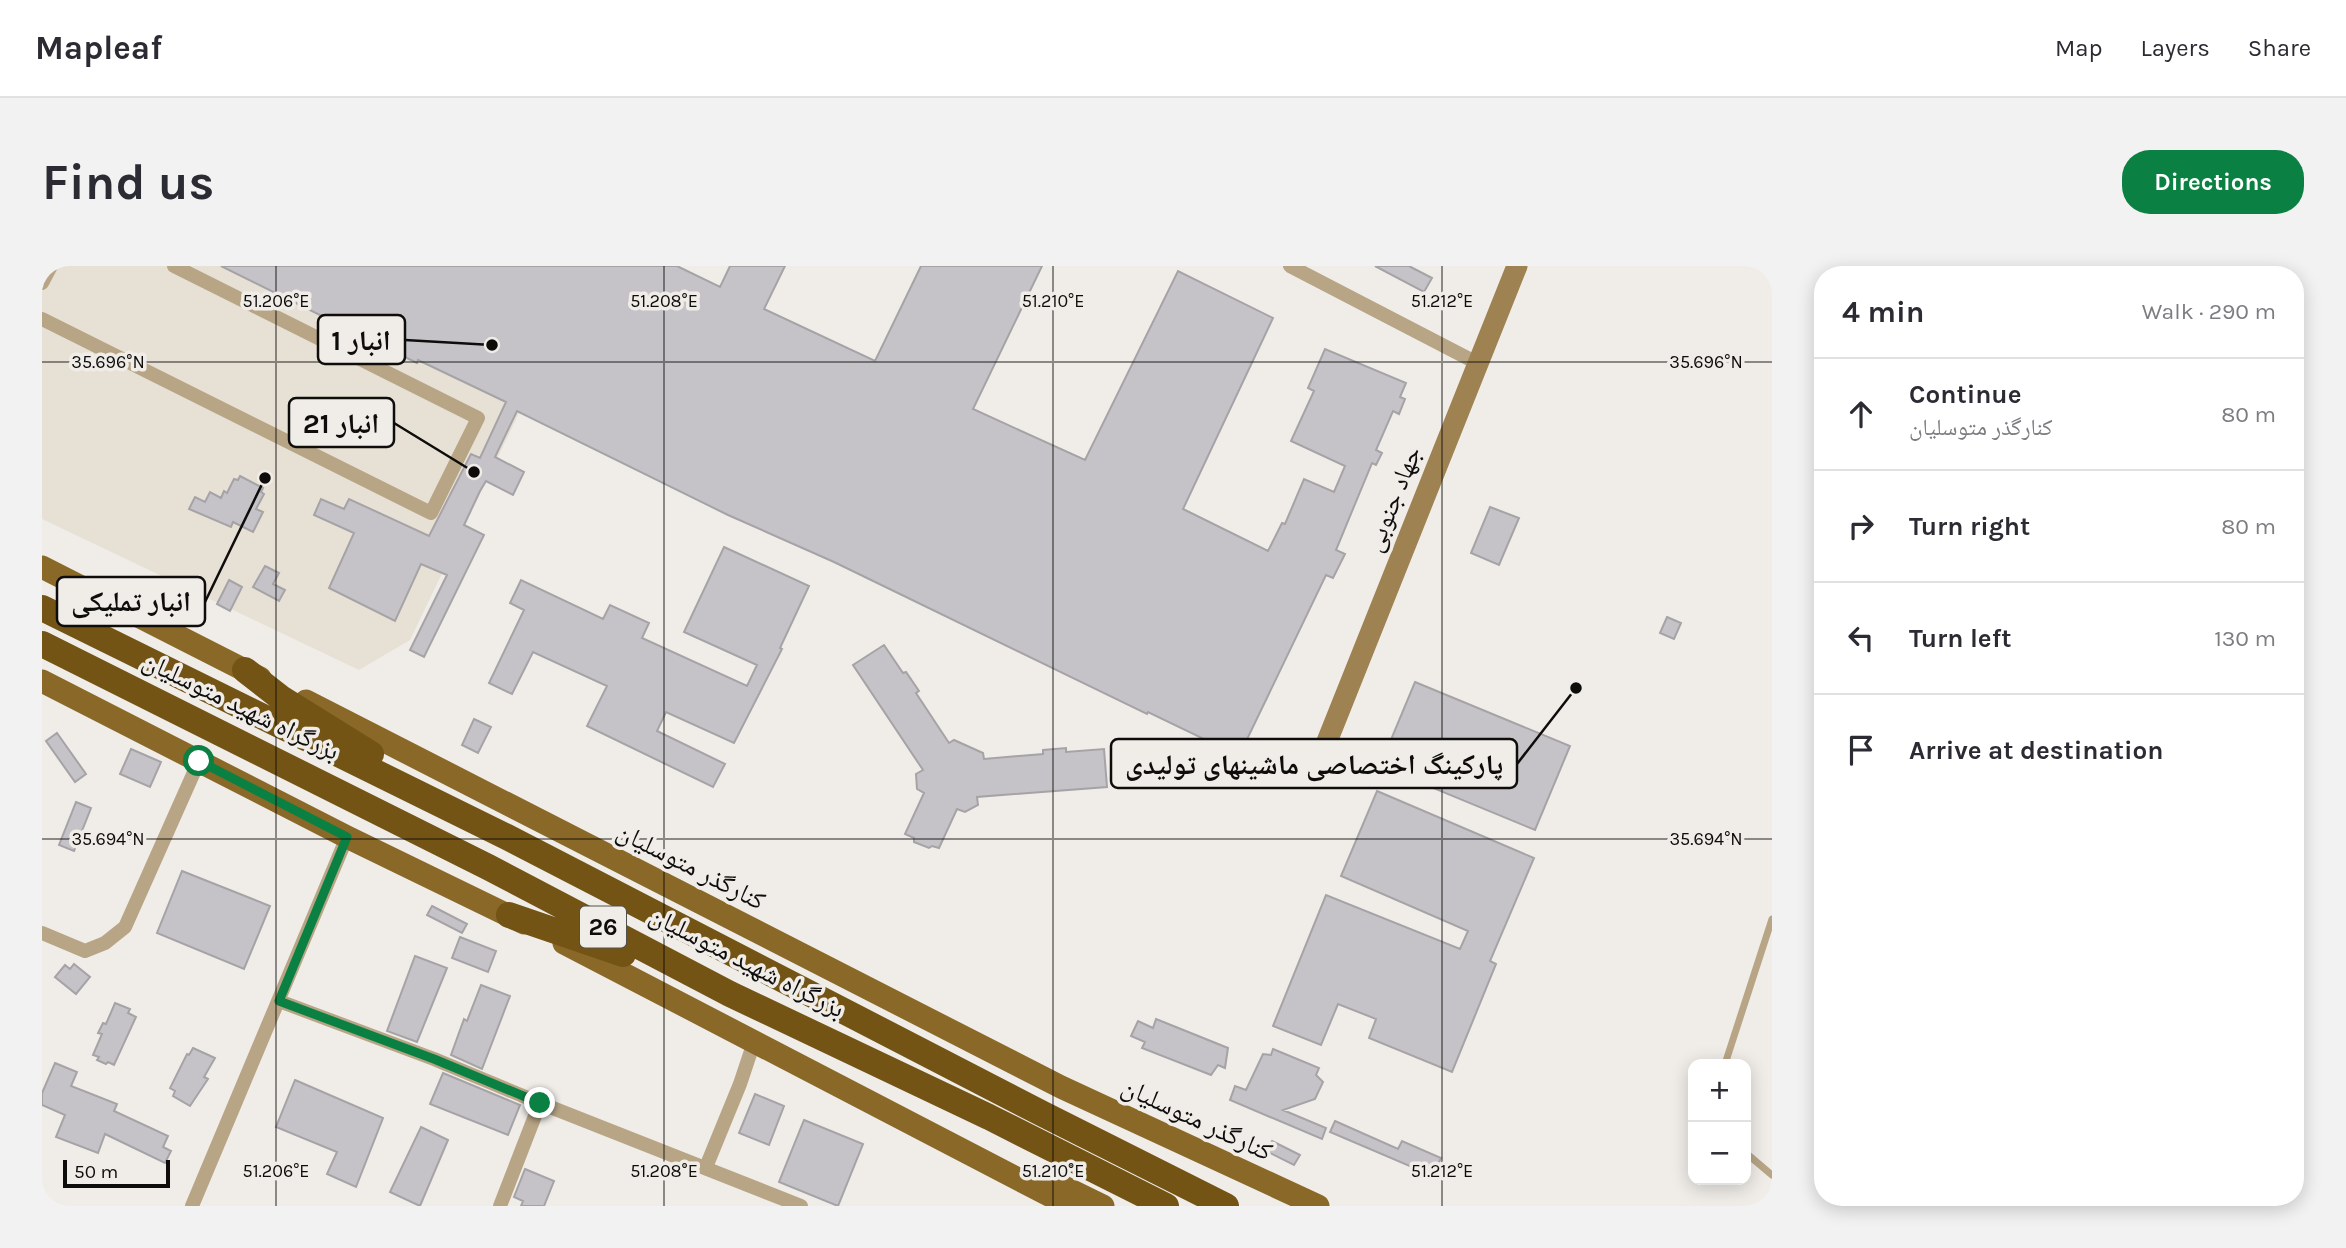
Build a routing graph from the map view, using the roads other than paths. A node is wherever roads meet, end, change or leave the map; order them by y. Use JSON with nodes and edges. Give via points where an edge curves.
{"nodes":[{"id":1,"x":51,"y":266,"type":"edge"},
{"id":2,"x":174,"y":266,"type":"edge"},
{"id":3,"x":1290,"y":266,"type":"edge"},
{"id":4,"x":1517,"y":266,"type":"edge"},
{"id":5,"x":42,"y":283,"type":"edge"},
{"id":6,"x":42,"y":319,"type":"edge"},
{"id":7,"x":1477,"y":363,"type":"junction"},
{"id":8,"x":42,"y":567,"type":"edge"},
{"id":9,"x":42,"y":608,"type":"edge"},
{"id":10,"x":42,"y":643,"type":"edge"},
{"id":11,"x":245,"y":670,"type":"junction"},
{"id":12,"x":42,"y":681,"type":"edge"},
{"id":13,"x":1322,"y":754,"type":"dead end"},
{"id":14,"x":199,"y":761,"type":"junction"},
{"id":15,"x":347,"y":837,"type":"junction"},
{"id":16,"x":507,"y":837,"type":"junction"},
{"id":17,"x":509,"y":915,"type":"junction"},
{"id":18,"x":1772,"y":919,"type":"edge"},
{"id":19,"x":42,"y":933,"type":"edge"},
{"id":20,"x":730,"y":994,"type":"junction"},
{"id":21,"x":279,"y":1001,"type":"junction"},
{"id":22,"x":754,"y":1042,"type":"junction"},
{"id":23,"x":1727,"y":1059,"type":"edge"},
{"id":24,"x":1077,"y":1095,"type":"junction"},
{"id":25,"x":540,"y":1103,"type":"junction"},
{"id":26,"x":876,"y":1106,"type":"junction"},
{"id":27,"x":1751,"y":1157,"type":"edge"},
{"id":28,"x":706,"y":1167,"type":"junction"},
{"id":29,"x":1772,"y":1175,"type":"edge"},
{"id":30,"x":192,"y":1206,"type":"edge"},
{"id":31,"x":500,"y":1206,"type":"edge"},
{"id":32,"x":801,"y":1206,"type":"edge"},
{"id":33,"x":1070,"y":1206,"type":"edge"},
{"id":34,"x":1103,"y":1206,"type":"edge"},
{"id":35,"x":1166,"y":1206,"type":"edge"},
{"id":36,"x":1226,"y":1206,"type":"edge"},
{"id":37,"x":1290,"y":1206,"type":"edge"},
{"id":38,"x":1318,"y":1206,"type":"edge"}],
"edges":[{"from":1,"to":5,"type":"street"},
{"from":2,"to":6,"type":"street","via":[[478,418],[431,513]]},
{"from":3,"to":7,"type":"street"},
{"from":4,"to":7,"type":"street","name":"جهاد جنوبی"},
{"from":7,"to":13,"type":"street","name":"جهاد جنوبی"},
{"from":8,"to":11,"type":"main road","name":"کنارگذر متوسلیان"},
{"from":9,"to":16,"type":"highway","name":"بزرگراه شهید متوسلیان"},
{"from":10,"to":20,"type":"highway","name":"بزرگراه شهید متوسلیان","number":"26"},
{"from":11,"to":16,"type":"highway","via":[[281,698]]},
{"from":11,"to":24,"type":"main road","name":"کنارگذر متوسلیان"},
{"from":12,"to":14,"type":"main road"},
{"from":14,"to":15,"type":"main road"},
{"from":14,"to":19,"type":"street","via":[[125,926],[106,943],[85,951]]},
{"from":15,"to":17,"type":"main road"},
{"from":15,"to":21,"type":"street"},
{"from":16,"to":36,"type":"highway","name":"بزرگراه شهید متوسلیان"},
{"from":17,"to":20,"type":"highway"},
{"from":17,"to":22,"type":"main road"},
{"from":18,"to":23,"type":"lane"},
{"from":20,"to":35,"type":"highway","name":"بزرگراه شهید متوسلیان","number":"26"},
{"from":21,"to":25,"type":"street"},
{"from":21,"to":30,"type":"street"},
{"from":22,"to":26,"type":"main road"},
{"from":22,"to":28,"type":"street"},
{"from":24,"to":37,"type":"main road"},
{"from":24,"to":38,"type":"main road","name":"کنارگذر متوسلیان"},
{"from":25,"to":28,"type":"street"},
{"from":25,"to":31,"type":"street"},
{"from":26,"to":33,"type":"main road"},
{"from":26,"to":34,"type":"main road","via":[[950,1132]]},
{"from":27,"to":29,"type":"lane"},
{"from":28,"to":32,"type":"street"}]}
